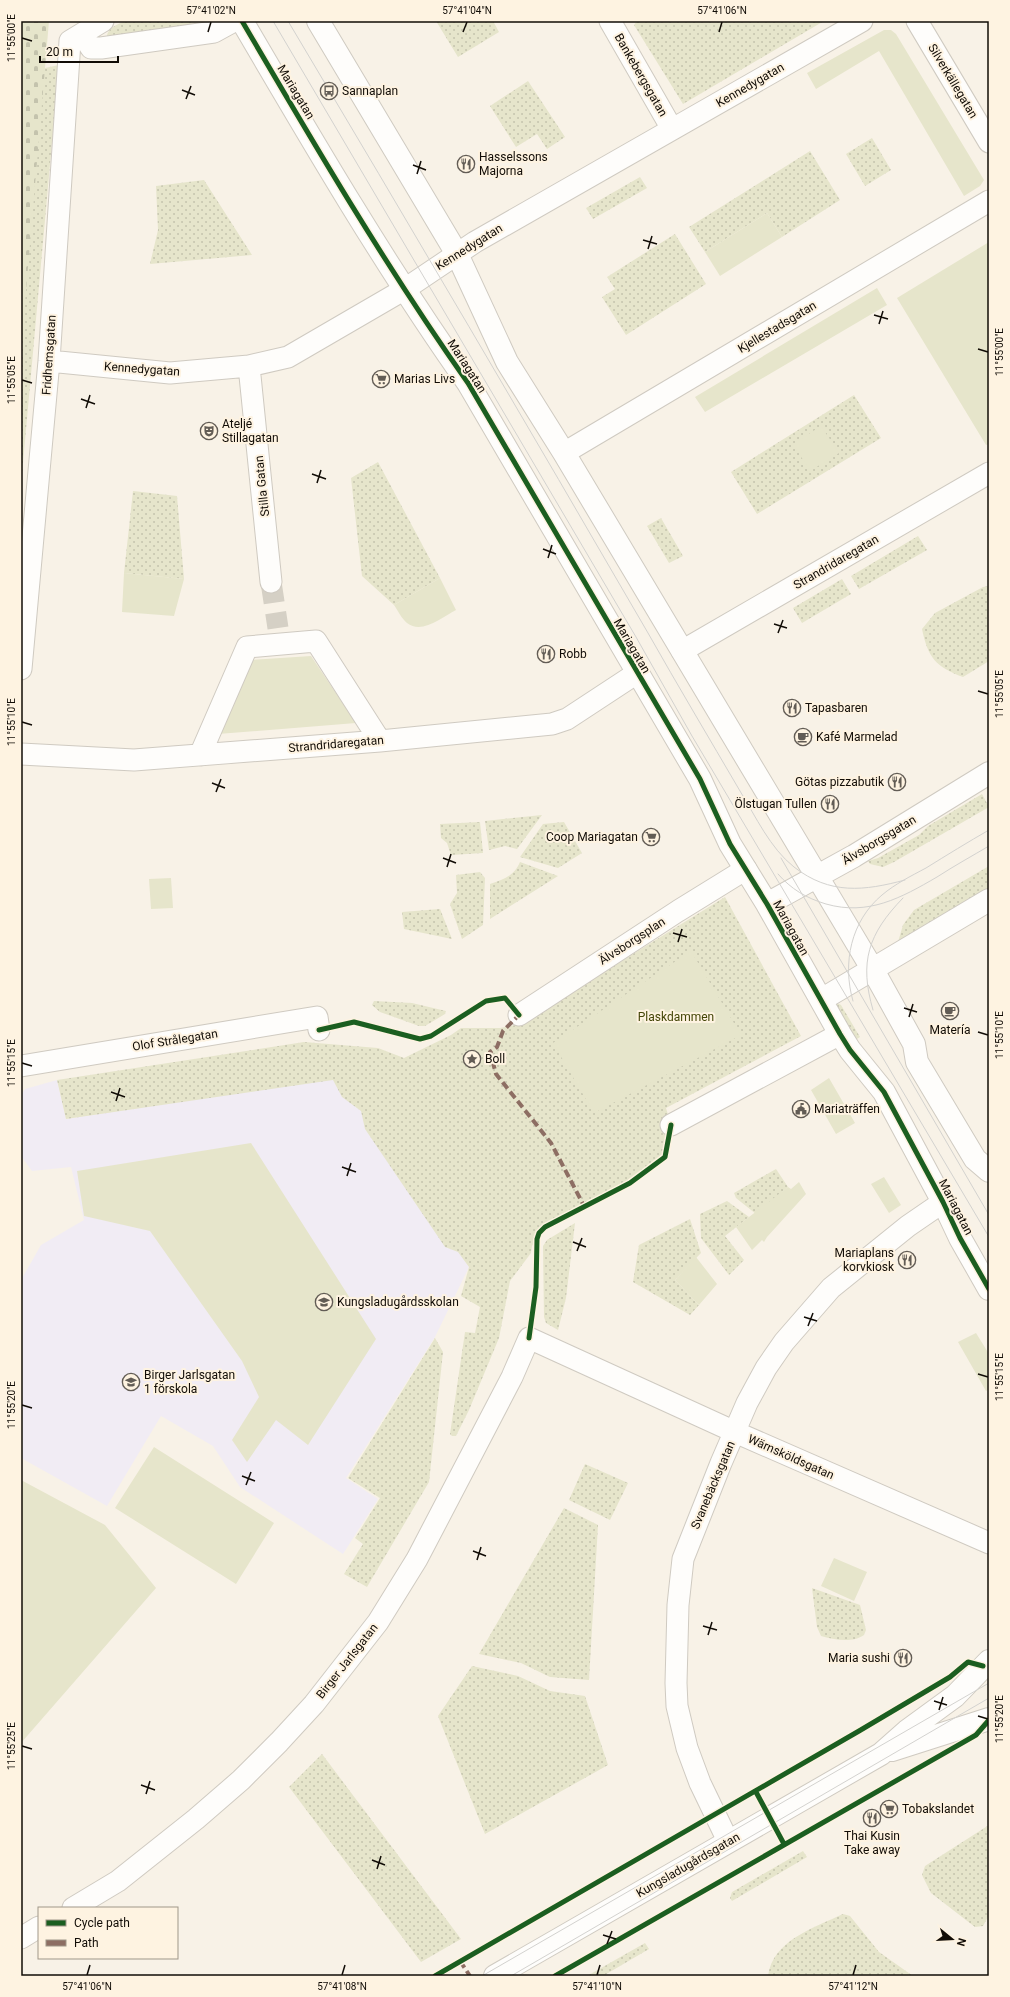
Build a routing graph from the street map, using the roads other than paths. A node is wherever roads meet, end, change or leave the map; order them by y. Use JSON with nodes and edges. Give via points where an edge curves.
{"nodes":[{"id":1,"x":102,"y":21,"type":"edge"},
{"id":2,"x":234,"y":21,"type":"edge"},
{"id":3,"x":242,"y":21,"type":"edge"},
{"id":4,"x":318,"y":21,"type":"edge"},
{"id":5,"x":610,"y":21,"type":"edge"},
{"id":6,"x":862,"y":21,"type":"edge"},
{"id":7,"x":917,"y":21,"type":"edge"},
{"id":8,"x":77,"y":37,"type":"junction"},
{"id":9,"x":672,"y":129,"type":"junction"},
{"id":10,"x":989,"y":142,"type":"edge"},
{"id":11,"x":989,"y":201,"type":"edge"},
{"id":12,"x":457,"y":254,"type":"junction"},
{"id":13,"x":404,"y":289,"type":"junction"},
{"id":14,"x":49,"y":360,"type":"junction"},
{"id":15,"x":249,"y":366,"type":"junction"},
{"id":16,"x":564,"y":453,"type":"junction"},
{"id":17,"x":989,"y":473,"type":"edge"},
{"id":18,"x":272,"y":582,"type":"tunnel mouth"},
{"id":19,"x":682,"y":651,"type":"junction"},
{"id":20,"x":21,"y":669,"type":"edge"},
{"id":21,"x":637,"y":674,"type":"junction"},
{"id":22,"x":380,"y":741,"type":"junction"},
{"id":23,"x":21,"y":754,"type":"edge"},
{"id":24,"x":200,"y":755,"type":"junction"},
{"id":25,"x":989,"y":773,"type":"edge"},
{"id":26,"x":746,"y":869,"type":"junction"},
{"id":27,"x":817,"y":876,"type":"junction"},
{"id":28,"x":989,"y":900,"type":"edge"},
{"id":29,"x":767,"y":904,"type":"junction"},
{"id":30,"x":873,"y":970,"type":"junction"},
{"id":31,"x":821,"y":1000,"type":"junction"},
{"id":32,"x":519,"y":1015,"type":"dead end"},
{"id":33,"x":318,"y":1030,"type":"dead end"},
{"id":34,"x":840,"y":1034,"type":"junction"},
{"id":35,"x":21,"y":1066,"type":"edge"},
{"id":36,"x":671,"y":1126,"type":"dead end"},
{"id":37,"x":989,"y":1171,"type":"edge"},
{"id":38,"x":943,"y":1202,"type":"junction"},
{"id":39,"x":989,"y":1289,"type":"edge"},
{"id":40,"x":529,"y":1338,"type":"joint"},
{"id":41,"x":735,"y":1432,"type":"junction"},
{"id":42,"x":989,"y":1543,"type":"edge"},
{"id":43,"x":989,"y":1661,"type":"edge"},
{"id":44,"x":989,"y":1719,"type":"edge"},
{"id":45,"x":881,"y":1754,"type":"junction"},
{"id":46,"x":728,"y":1841,"type":"junction"},
{"id":47,"x":75,"y":1907,"type":"edge"},
{"id":48,"x":38,"y":1928,"type":"edge"},
{"id":49,"x":21,"y":1938,"type":"edge"},
{"id":50,"x":495,"y":1976,"type":"edge"}],
"edges":[{"from":1,"to":8,"type":"street"},
{"from":2,"to":8,"type":"street","via":[[214,32],[101,48],[91,48],[86,40]]},
{"from":3,"to":13,"type":"street","name":"Mariagatan"},
{"from":4,"to":12,"type":"street"},
{"from":5,"to":9,"type":"street","name":"Bankebergsgatan"},
{"from":6,"to":9,"type":"street","name":"Kennedygatan"},
{"from":7,"to":10,"type":"street","name":"Silverkällegatan"},
{"from":8,"to":14,"type":"street","name":"Fridhemsgatan"},
{"from":9,"to":12,"type":"street","name":"Kennedygatan"},
{"from":11,"to":16,"type":"street","name":"Kjellestadsgatan"},
{"from":12,"to":13,"type":"street","name":"Kennedygatan"},
{"from":12,"to":16,"type":"street","via":[[507,362]]},
{"from":13,"to":15,"type":"street","name":"Kennedygatan","via":[[288,357]]},
{"from":13,"to":21,"type":"street","name":"Mariagatan","via":[[468,383]]},
{"from":14,"to":15,"type":"street","name":"Kennedygatan","via":[[170,373]]},
{"from":14,"to":20,"type":"street","name":"Fridhemsgatan"},
{"from":15,"to":18,"type":"street","name":"Stilla Gatan"},
{"from":16,"to":19,"type":"street"},
{"from":17,"to":19,"type":"street","name":"Strandridaregatan"},
{"from":19,"to":27,"type":"street"},
{"from":21,"to":22,"type":"street","name":"Strandridaregatan","via":[[567,719],[552,724]]},
{"from":21,"to":26,"type":"street","name":"Mariagatan","via":[[700,779],[730,844]]},
{"from":22,"to":24,"type":"street","name":"Strandridaregatan"},
{"from":22,"to":24,"type":"street","via":[[316,641],[278,636],[247,647]]},
{"from":23,"to":24,"type":"street","name":"Strandridaregatan","via":[[134,760]]},
{"from":25,"to":27,"type":"street","name":"Älvsborgsgatan"},
{"from":26,"to":29,"type":"street","name":"Mariagatan"},
{"from":26,"to":32,"type":"street","name":"Älvsborgsplan"},
{"from":27,"to":29,"type":"street","name":"Älvsborgsgatan"},
{"from":27,"to":30,"type":"street"},
{"from":28,"to":30,"type":"street"},
{"from":29,"to":31,"type":"street","name":"Mariagatan"},
{"from":30,"to":31,"type":"street"},
{"from":30,"to":37,"type":"street","via":[[914,1044],[917,1062],[975,1159]]},
{"from":31,"to":34,"type":"street","name":"Mariagatan"},
{"from":33,"to":35,"type":"street","name":"Olof Strålegatan","via":[[317,1017]]},
{"from":34,"to":36,"type":"street"},
{"from":34,"to":38,"type":"street","name":"Mariagatan","via":[[884,1092]]},
{"from":38,"to":39,"type":"street","name":"Mariagatan"},
{"from":38,"to":41,"type":"street","name":"Svanebäcksgatan","via":[[908,1226],[831,1288],[784,1342],[766,1368]]},
{"from":40,"to":41,"type":"street","name":"Wärnsköldsgatan"},
{"from":40,"to":47,"type":"street","name":"Birger Jarlsgatan","via":[[512,1377],[417,1559],[378,1622],[314,1704],[241,1780],[196,1819],[118,1881]]},
{"from":41,"to":42,"type":"street","name":"Wärnsköldsgatan"},
{"from":41,"to":46,"type":"street","name":"Svanebäcksgatan","via":[[683,1559],[678,1605],[676,1683],[677,1706],[687,1748],[700,1783]]},
{"from":43,"to":45,"type":"street","name":"Kungsladugårdsgatan","via":[[955,1696]]},
{"from":44,"to":45,"type":"street","name":"Kungsladugårdsgatan"},
{"from":45,"to":46,"type":"street","name":"Kungsladugårdsgatan"},
{"from":46,"to":50,"type":"street","name":"Kungsladugårdsgatan"},
{"from":48,"to":49,"type":"street"}]}
